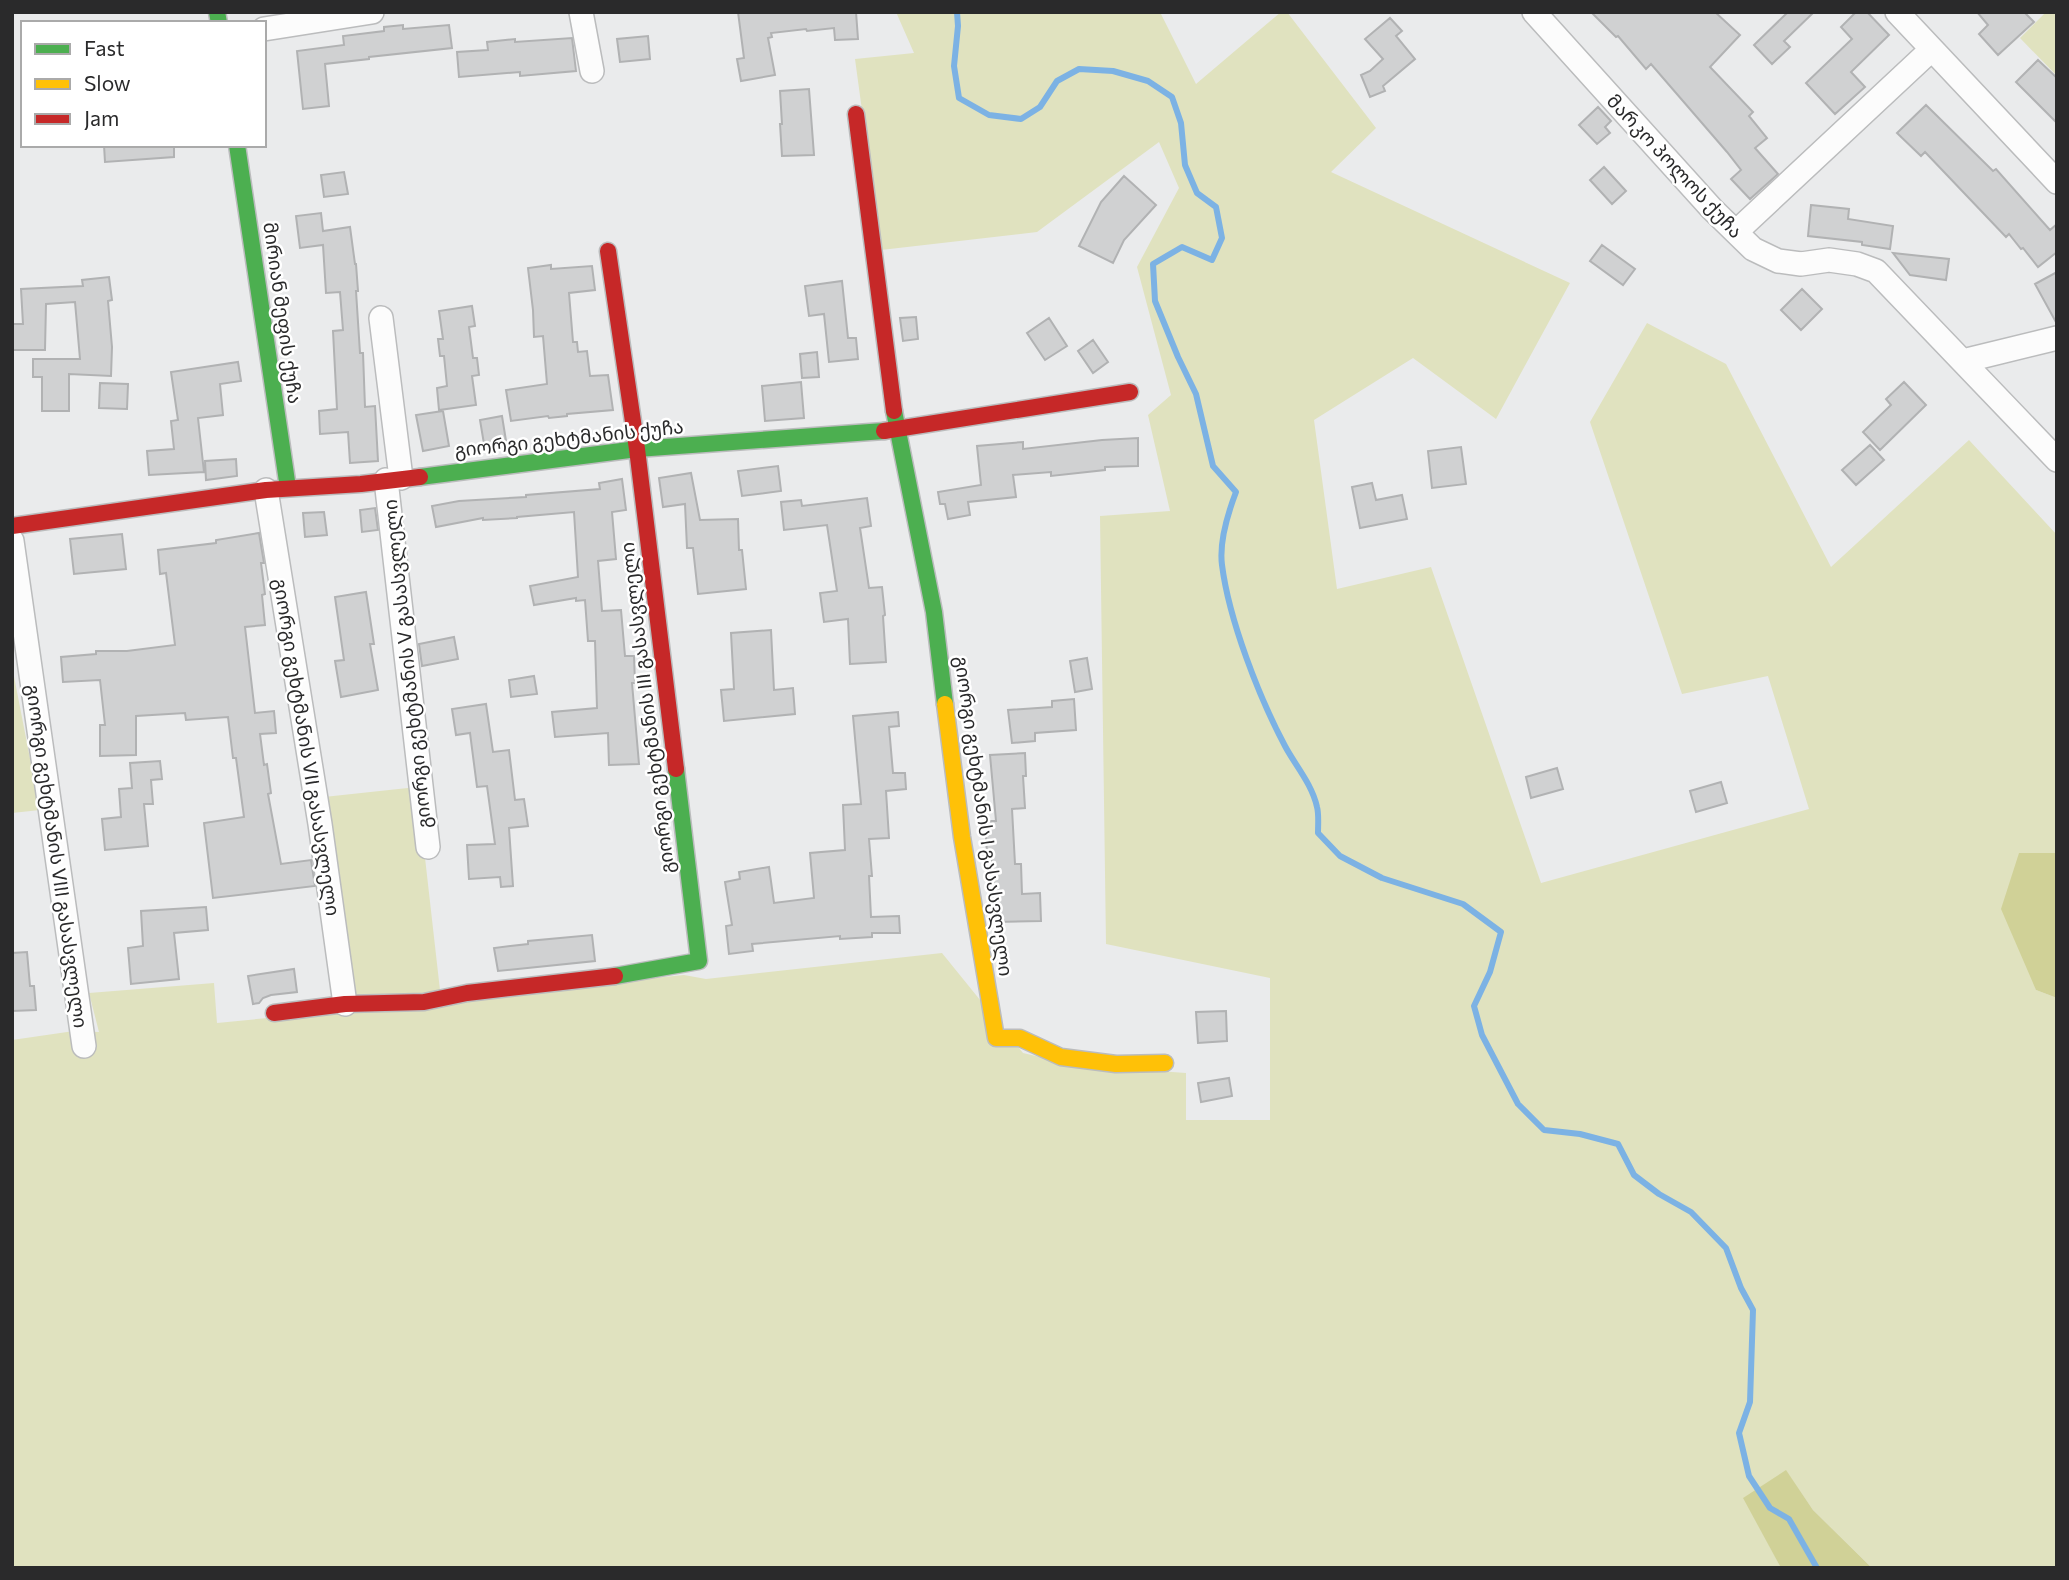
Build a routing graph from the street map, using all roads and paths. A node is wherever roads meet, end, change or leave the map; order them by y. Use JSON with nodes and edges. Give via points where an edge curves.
{"nodes":[{"id":1,"x":372,"y":12,"type":"edge"},
{"id":2,"x":581,"y":12,"type":"edge"},
{"id":3,"x":1534,"y":12,"type":"edge"},
{"id":4,"x":1897,"y":12,"type":"edge"},
{"id":5,"x":266,"y":29,"type":"edge"},
{"id":6,"x":1932,"y":49,"type":"junction"},
{"id":7,"x":592,"y":71,"type":"dead end"},
{"id":8,"x":856,"y":114,"type":"dead end"},
{"id":9,"x":237,"y":147,"type":"edge"},
{"id":10,"x":2057,"y":182,"type":"edge"},
{"id":11,"x":1736,"y":232,"type":"junction"},
{"id":12,"x":608,"y":251,"type":"dead end"},
{"id":13,"x":381,"y":318,"type":"dead end"},
{"id":14,"x":2057,"y":338,"type":"edge"},
{"id":15,"x":1963,"y":361,"type":"junction"},
{"id":16,"x":1130,"y":392,"type":"dead end"},
{"id":17,"x":896,"y":430,"type":"junction"},
{"id":18,"x":637,"y":449,"type":"junction"},
{"id":19,"x":2057,"y":460,"type":"edge"},
{"id":20,"x":394,"y":479,"type":"junction"},
{"id":21,"x":277,"y":489,"type":"junction"},
{"id":22,"x":12,"y":526,"type":"edge"},
{"id":23,"x":12,"y":541,"type":"edge"},
{"id":24,"x":428,"y":847,"type":"dead end"},
{"id":25,"x":345,"y":1004,"type":"junction"},
{"id":26,"x":274,"y":1013,"type":"dead end"},
{"id":27,"x":83,"y":1046,"type":"dead end"},
{"id":28,"x":1165,"y":1063,"type":"dead end"}],
"edges":[{"from":1,"to":5,"type":"street"},
{"from":2,"to":7,"type":"street"},
{"from":3,"to":11,"type":"street","name":"მარკო პოლოს ქუჩა"},
{"from":4,"to":6,"type":"street"},
{"from":6,"to":10,"type":"street"},
{"from":6,"to":11,"type":"street"},
{"from":8,"to":17,"type":"street"},
{"from":9,"to":21,"type":"street","name":"მირიან მეფის ქუჩა"},
{"from":11,"to":15,"type":"street","name":"მარკო პოლოს ქუჩა","via":[[1753,249],[1778,261],[1829,260],[1877,271]]},
{"from":12,"to":18,"type":"street","name":"გიორგი გეხტმანის III გასასვლელი"},
{"from":13,"to":20,"type":"street","name":"გიორგი გეხტმანის V გასასვლელი"},
{"from":14,"to":15,"type":"street"},
{"from":15,"to":19,"type":"street","name":"მარკო პოლოს ქუჩა"},
{"from":16,"to":17,"type":"street","name":"გიორგი გეხტმანის ქუჩა"},
{"from":17,"to":18,"type":"street","name":"გიორგი გეხტმანის ქუჩა"},
{"from":17,"to":28,"type":"street","name":"გიორგი გეხტმანის I გასასვლელი","via":[[934,612],[962,836],[996,1038],[1020,1038],[1060,1057],[1116,1064]]},
{"from":18,"to":20,"type":"street","name":"გიორგი გეხტმანის ქუჩა"},
{"from":18,"to":25,"type":"street","name":"გიორგი გეხტმანის III გასასვლელი","via":[[699,961],[424,1002]]},
{"from":20,"to":21,"type":"street","name":"გიორგი გეხტმანის ქუჩა"},
{"from":20,"to":24,"type":"street","name":"გიორგი გეხტმანის V გასასვლელი"},
{"from":21,"to":22,"type":"street","name":"გიორგი გეხტმანის ქუჩა"},
{"from":21,"to":25,"type":"street","name":"გიორგი გეხტმანის VII გასასვლელი"},
{"from":23,"to":27,"type":"street","name":"გიორგი გეხტმანის VIII გასასვლელი"},
{"from":25,"to":26,"type":"street"}]}
